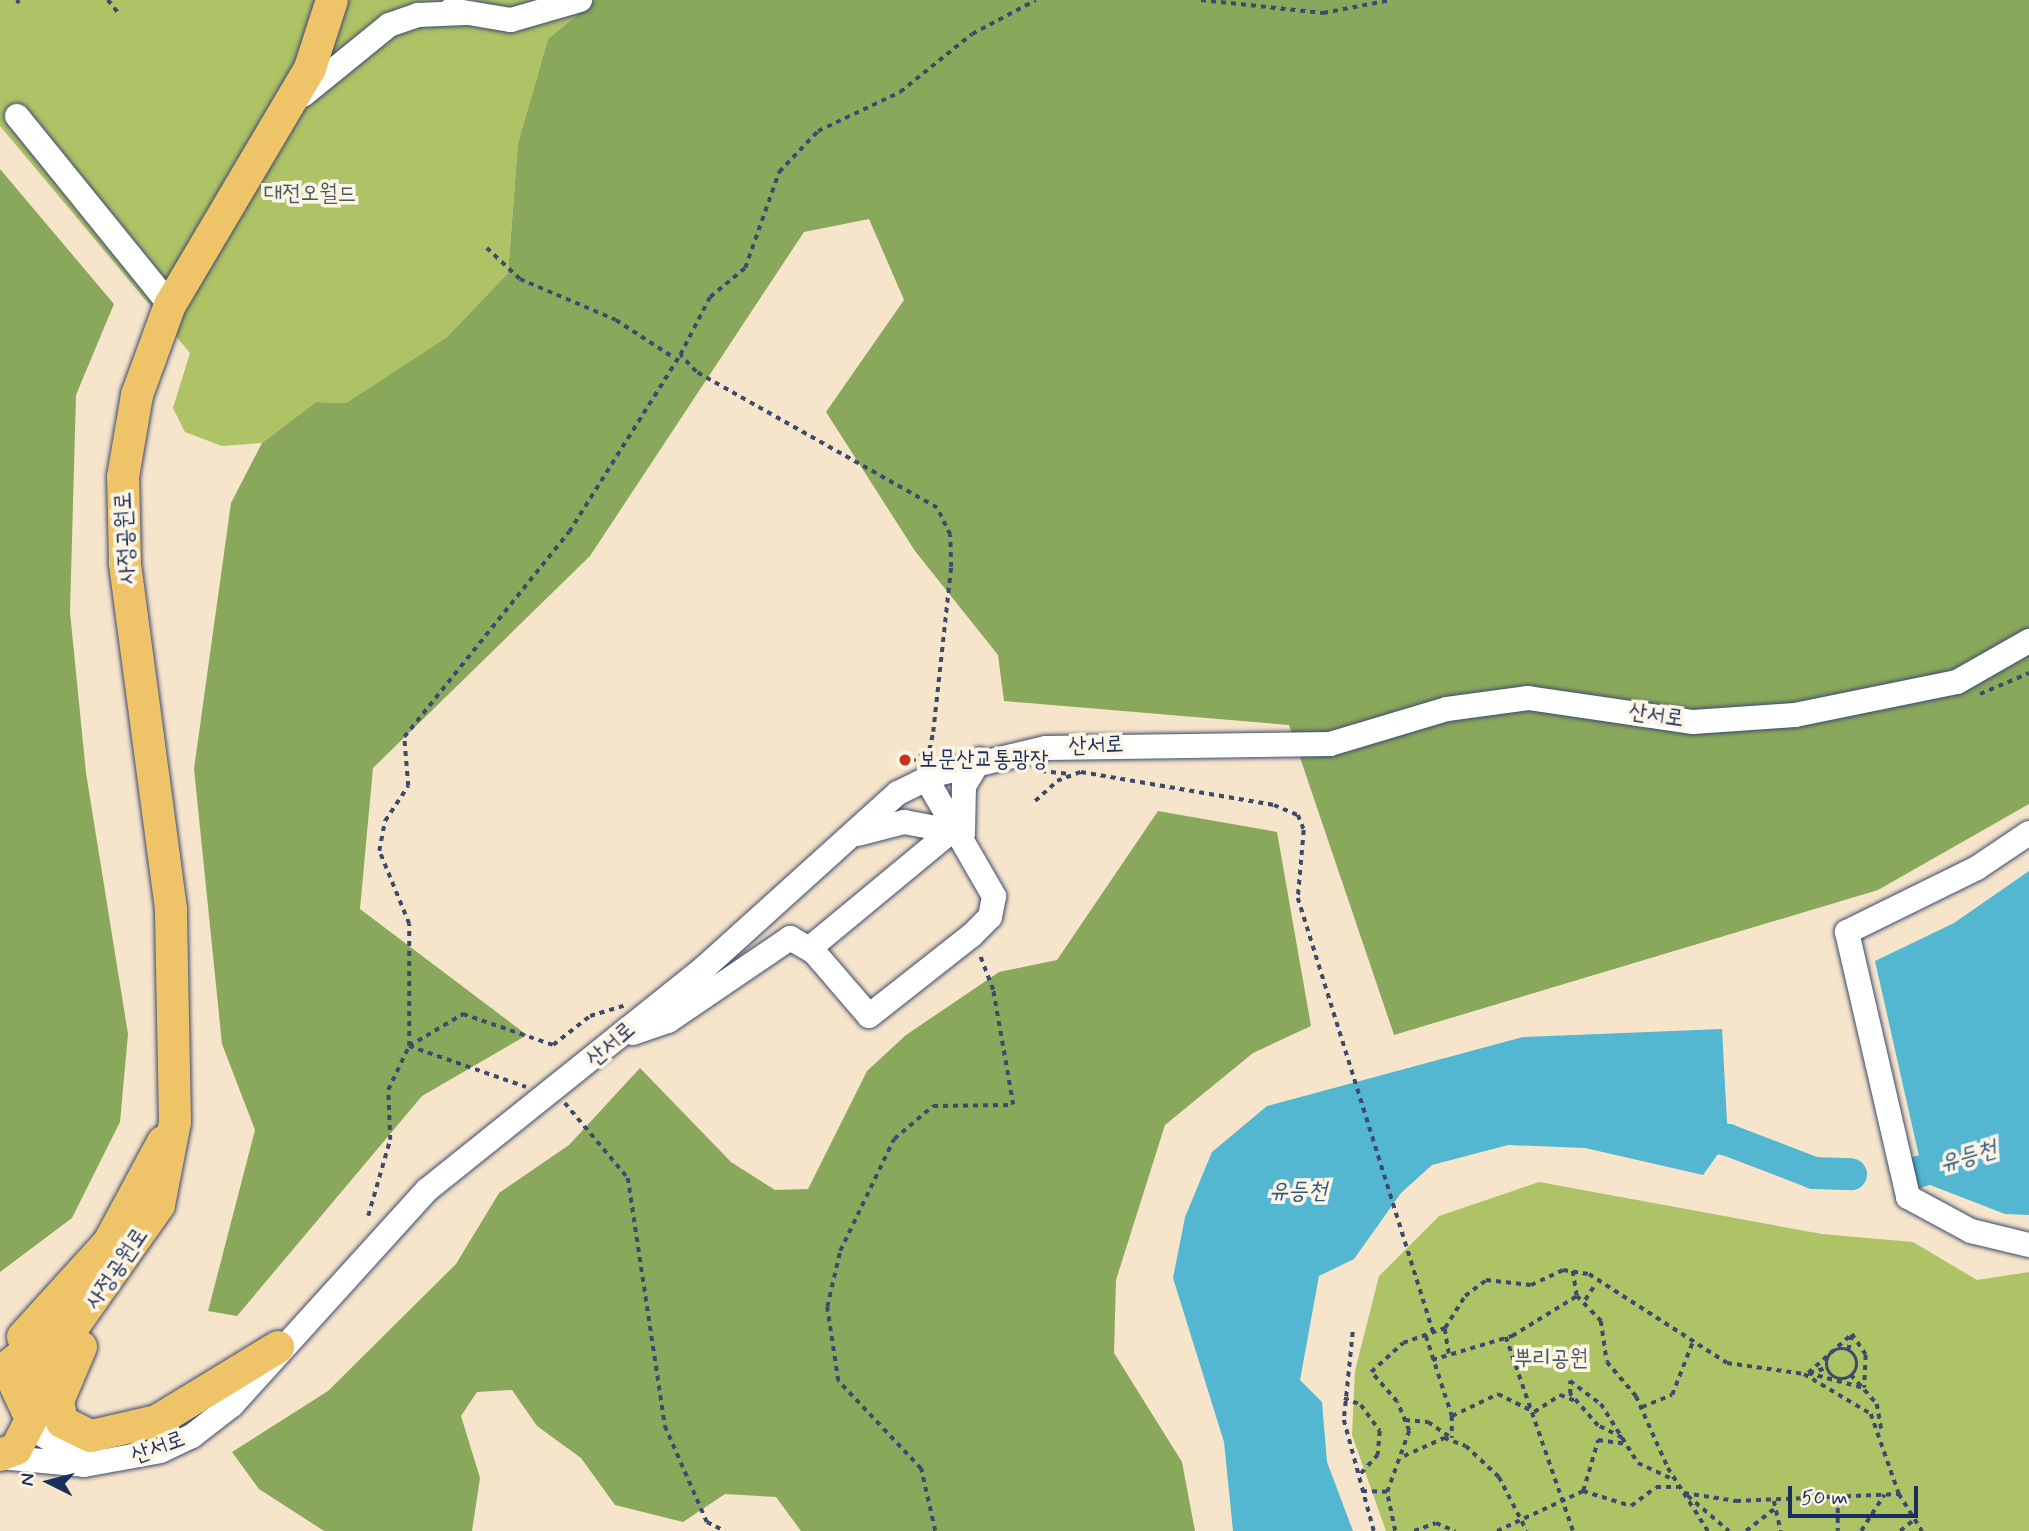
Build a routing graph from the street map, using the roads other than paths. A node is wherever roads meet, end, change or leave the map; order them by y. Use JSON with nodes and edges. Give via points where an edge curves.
{"nodes":[{"id":1,"x":332,"y":0,"type":"edge"},
{"id":2,"x":409,"y":0,"type":"edge"},
{"id":3,"x":580,"y":0,"type":"edge"},
{"id":4,"x":465,"y":13,"type":"junction"},
{"id":5,"x":288,"y":111,"type":"junction"},
{"id":6,"x":17,"y":116,"type":"dead end"},
{"id":7,"x":170,"y":304,"type":"junction"},
{"id":8,"x":2029,"y":642,"type":"edge"},
{"id":9,"x":980,"y":759,"type":"junction"},
{"id":10,"x":927,"y":780,"type":"junction"},
{"id":11,"x":958,"y":831,"type":"junction"},
{"id":12,"x":2029,"y":833,"type":"edge"},
{"id":13,"x":853,"y":836,"type":"junction"},
{"id":14,"x":810,"y":948,"type":"junction"},
{"id":15,"x":619,"y":1038,"type":"junction"},
{"id":16,"x":175,"y":1122,"type":"junction"},
{"id":17,"x":159,"y":1205,"type":"junction"},
{"id":18,"x":2029,"y":1245,"type":"edge"},
{"id":19,"x":278,"y":1347,"type":"junction"},
{"id":20,"x":0,"y":1355,"type":"edge"},
{"id":21,"x":0,"y":1375,"type":"edge"},
{"id":22,"x":29,"y":1410,"type":"junction"},
{"id":23,"x":160,"y":1451,"type":"junction"},
{"id":24,"x":0,"y":1456,"type":"edge"},
{"id":25,"x":0,"y":1464,"type":"edge"}],
"edges":[{"from":1,"to":5,"type":"main road","name":"사정공원로"},
{"from":2,"to":4,"type":"street"},
{"from":3,"to":4,"type":"street","via":[[534,18]]},
{"from":4,"to":5,"type":"street","via":[[418,15],[389,26],[333,65]]},
{"from":5,"to":7,"type":"main road","name":"사정공원로"},
{"from":6,"to":7,"type":"street"},
{"from":7,"to":16,"type":"main road","name":"사정공원로","via":[[137,395],[123,477],[125,562],[171,909]]},
{"from":8,"to":9,"type":"street","name":"산서로","via":[[1957,682],[1795,715],[1693,722],[1528,698],[1447,709],[1330,744],[1108,745]]},
{"from":9,"to":10,"type":"street","name":"산서로"},
{"from":9,"to":11,"type":"street","via":[[964,786]]},
{"from":10,"to":11,"type":"street"},
{"from":10,"to":13,"type":"street","name":"산서로","via":[[898,793]]},
{"from":11,"to":13,"type":"street","via":[[904,822]]},
{"from":11,"to":14,"type":"street"},
{"from":11,"to":14,"type":"street","via":[[993,896],[990,917],[972,935],[869,1016]]},
{"from":12,"to":18,"type":"street","via":[[1977,868],[1847,932],[1908,1197],[1970,1231]]},
{"from":13,"to":15,"type":"street","name":"산서로"},
{"from":14,"to":15,"type":"street","via":[[790,938],[668,1021]]},
{"from":15,"to":19,"type":"street","name":"산서로","via":[[492,1133],[427,1190]]},
{"from":16,"to":17,"type":"main road","name":"사정공원로"},
{"from":16,"to":20,"type":"main road","via":[[109,1242],[60,1303]]},
{"from":16,"to":21,"type":"main road","name":"사정공원로","via":[[113,1256],[30,1356]]},
{"from":17,"to":19,"type":"main road","via":[[141,1256],[61,1381],[62,1422],[91,1436],[157,1421]]},
{"from":17,"to":22,"type":"main road","name":"사정공원로","via":[[35,1381]]},
{"from":19,"to":22,"type":"street","name":"산서로","via":[[184,1422],[145,1441],[93,1450],[64,1447],[36,1431]]},
{"from":19,"to":23,"type":"street","name":"산서로","via":[[232,1405]]},
{"from":21,"to":22,"type":"main road"},
{"from":22,"to":24,"type":"main road","name":"사정공원로","via":[[16,1449]]},
{"from":23,"to":24,"type":"street","name":"산서로","via":[[84,1465]]},
{"from":23,"to":25,"type":"street","via":[[95,1473]]}]}
